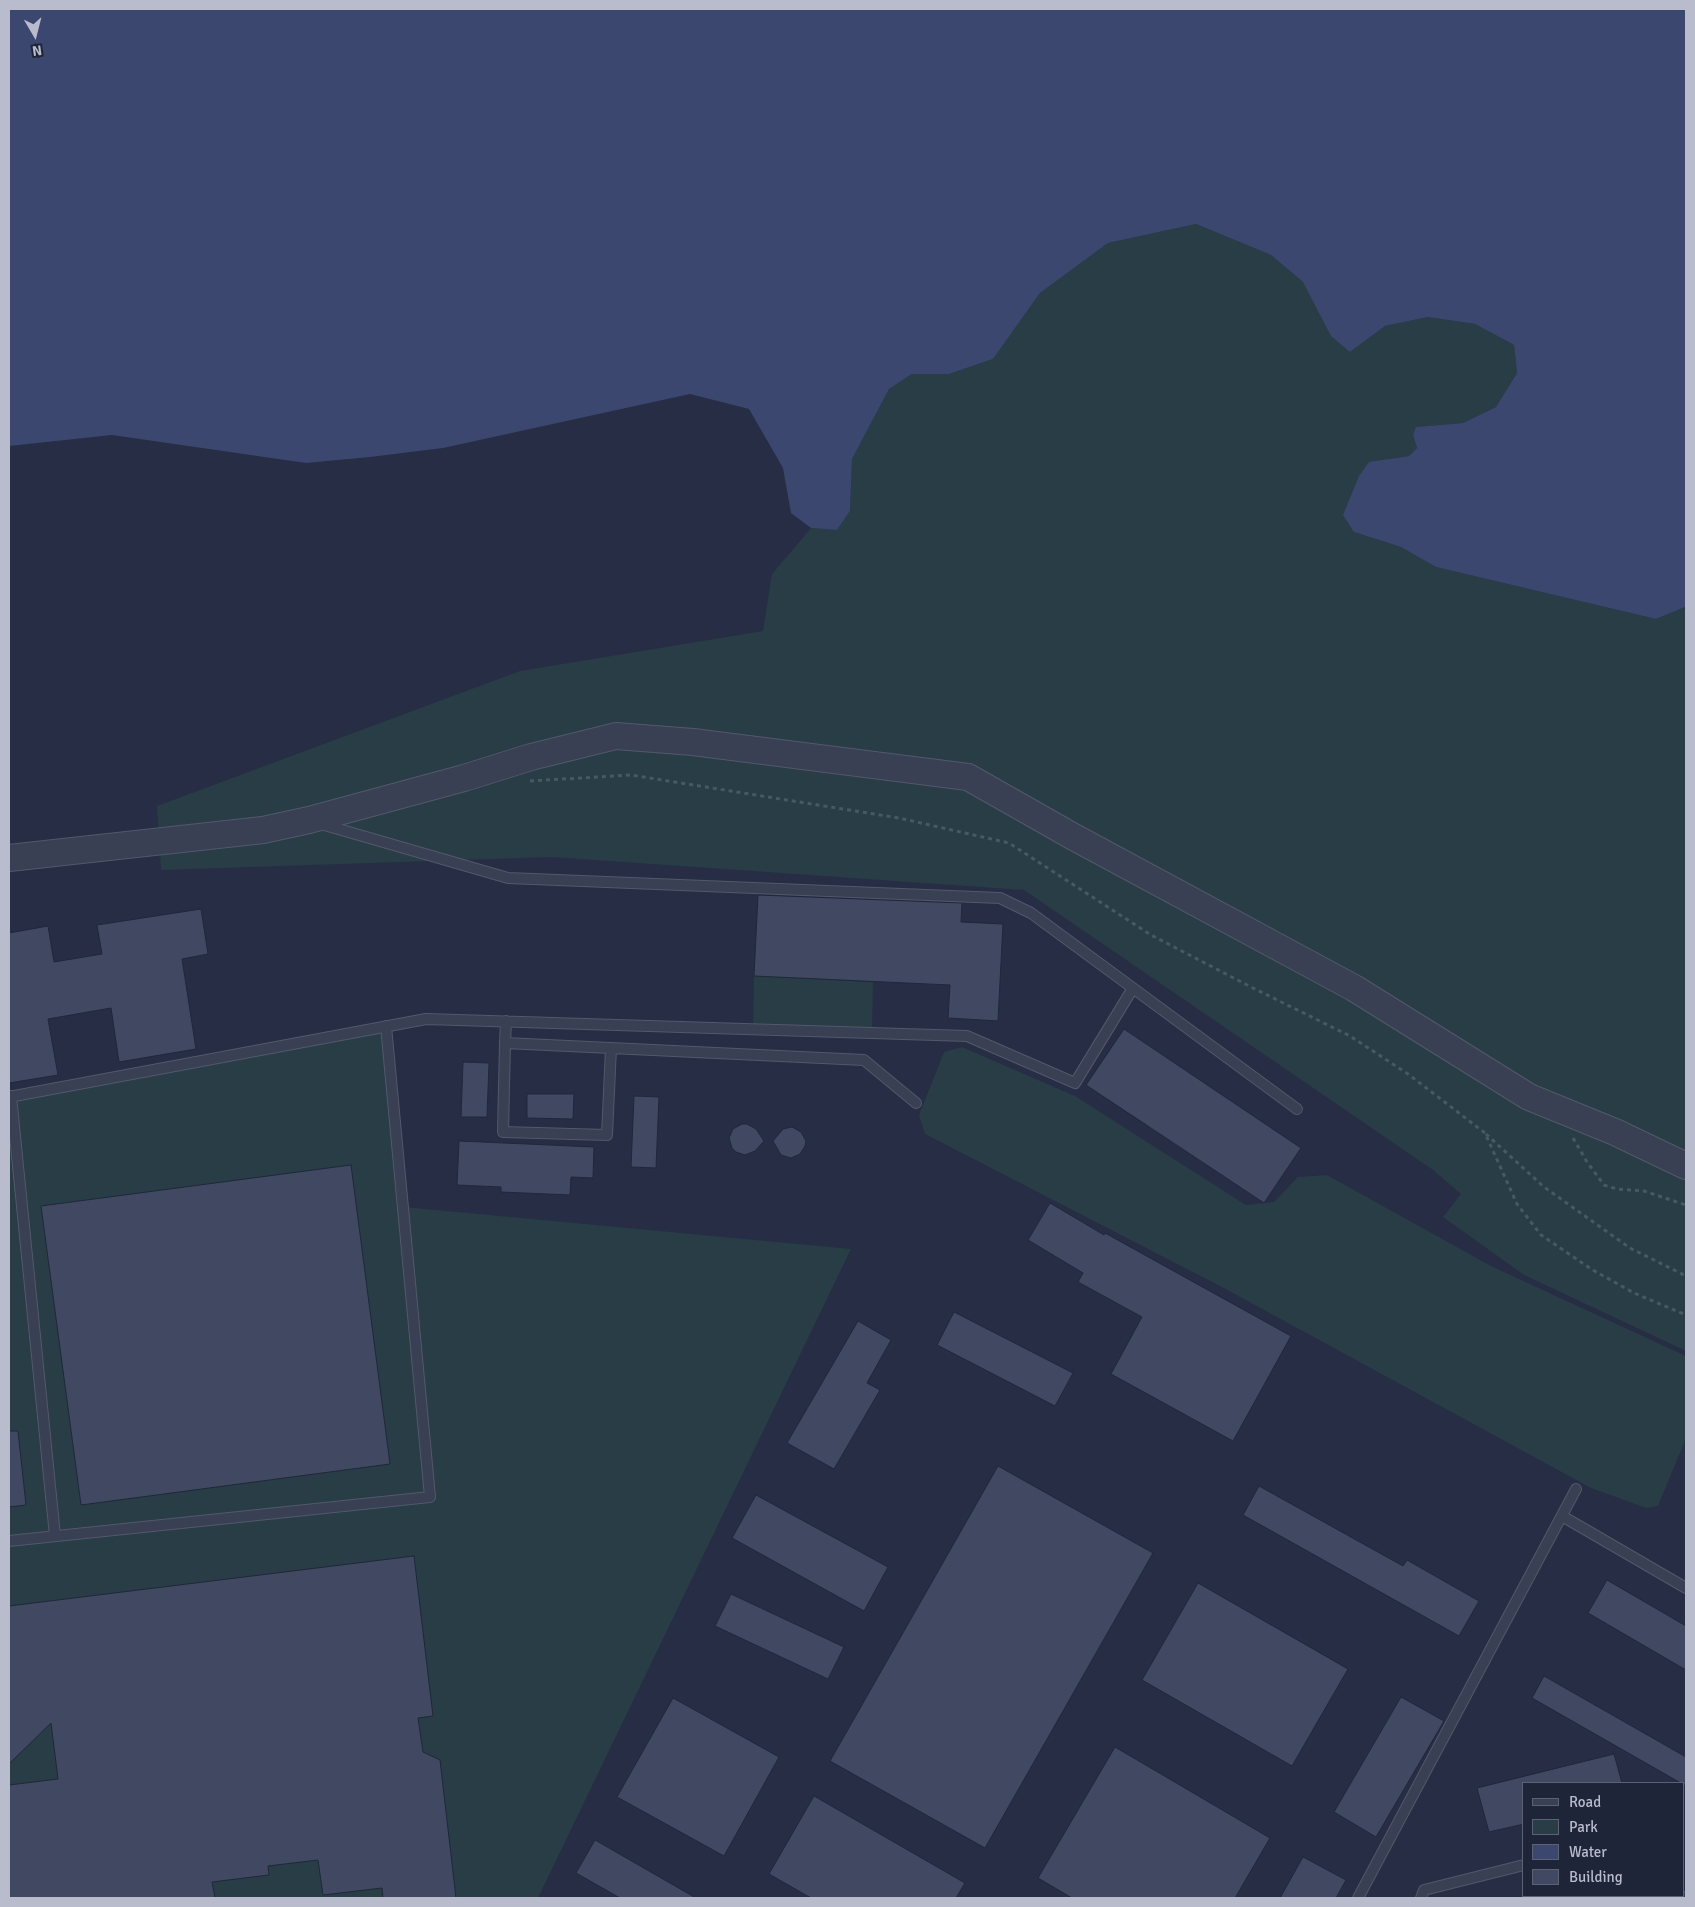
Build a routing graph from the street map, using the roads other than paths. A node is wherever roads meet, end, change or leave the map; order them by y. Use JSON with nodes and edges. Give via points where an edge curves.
{"nodes":[{"id":1,"x":308,"y":820,"type":"junction"},
{"id":2,"x":9,"y":858,"type":"edge"},
{"id":3,"x":1133,"y":988,"type":"junction"},
{"id":4,"x":506,"y":1021,"type":"junction"},
{"id":5,"x":386,"y":1026,"type":"junction"},
{"id":6,"x":505,"y":1043,"type":"junction"},
{"id":7,"x":611,"y":1048,"type":"junction"},
{"id":8,"x":10,"y":1097,"type":"edge"},
{"id":9,"x":916,"y":1103,"type":"dead end"},
{"id":10,"x":1297,"y":1109,"type":"dead end"},
{"id":11,"x":1686,"y":1166,"type":"edge"},
{"id":12,"x":1576,"y":1489,"type":"dead end"},
{"id":13,"x":1562,"y":1516,"type":"dead end"},
{"id":14,"x":55,"y":1536,"type":"junction"},
{"id":15,"x":9,"y":1541,"type":"edge"},
{"id":16,"x":1686,"y":1588,"type":"edge"},
{"id":17,"x":1522,"y":1866,"type":"edge"},
{"id":18,"x":1358,"y":1898,"type":"edge"},
{"id":19,"x":1421,"y":1898,"type":"edge"}],
"edges":[{"from":1,"to":2,"type":"street","via":[[263,830]]},
{"from":1,"to":3,"type":"lane","via":[[508,878],[1000,898],[1031,913]]},
{"from":1,"to":11,"type":"street","via":[[616,736],[693,742],[968,777],[1354,988],[1529,1097],[1615,1132]]},
{"from":3,"to":4,"type":"lane","via":[[1075,1083],[967,1036]]},
{"from":3,"to":10,"type":"lane"},
{"from":4,"to":5,"type":"lane","via":[[426,1018]]},
{"from":4,"to":6,"type":"lane"},
{"from":5,"to":8,"type":"lane"},
{"from":5,"to":14,"type":"lane","via":[[430,1497]]},
{"from":6,"to":7,"type":"lane"},
{"from":6,"to":7,"type":"lane","via":[[503,1132],[607,1134]]},
{"from":7,"to":9,"type":"lane","via":[[864,1060]]},
{"from":8,"to":14,"type":"lane"},
{"from":12,"to":18,"type":"lane"},
{"from":13,"to":16,"type":"lane"},
{"from":14,"to":15,"type":"lane"},
{"from":17,"to":19,"type":"lane","via":[[1424,1890]]}]}
